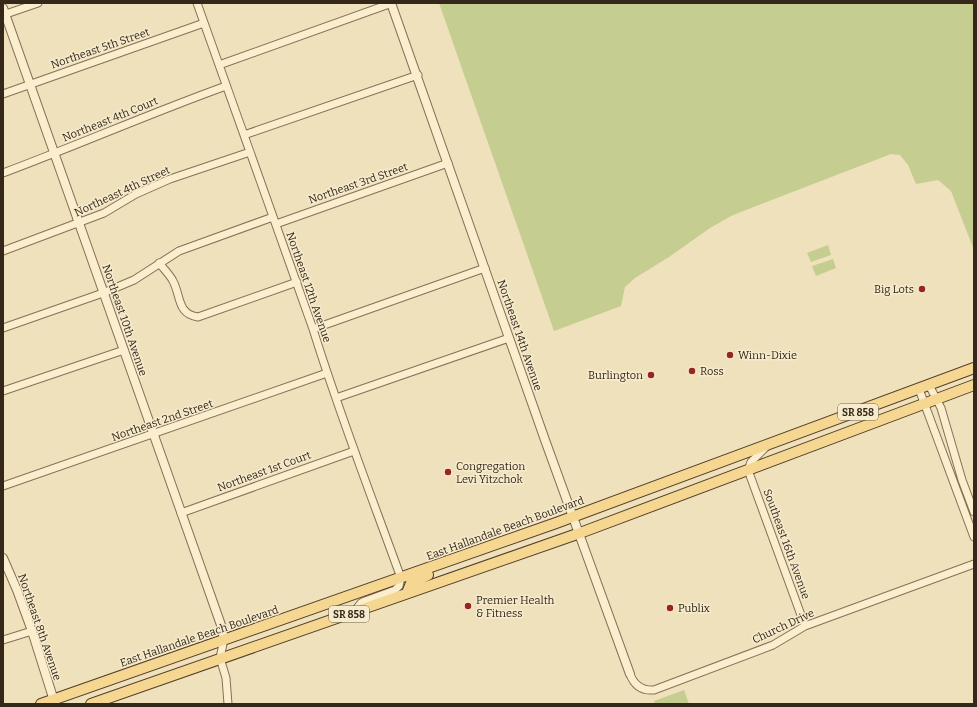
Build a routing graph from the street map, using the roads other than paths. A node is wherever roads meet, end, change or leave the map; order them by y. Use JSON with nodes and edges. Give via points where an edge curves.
{"nodes":[{"id":1,"x":38,"y":3,"type":"edge"},
{"id":2,"x":197,"y":3,"type":"edge"},
{"id":3,"x":391,"y":3,"type":"edge"},
{"id":4,"x":4,"y":13,"type":"edge"},
{"id":5,"x":204,"y":23,"type":"junction"},
{"id":6,"x":219,"y":65,"type":"junction"},
{"id":7,"x":418,"y":75,"type":"junction"},
{"id":8,"x":30,"y":84,"type":"junction"},
{"id":9,"x":226,"y":86,"type":"junction"},
{"id":10,"x":3,"y":94,"type":"edge"},
{"id":11,"x":244,"y":136,"type":"junction"},
{"id":12,"x":250,"y":152,"type":"junction"},
{"id":13,"x":54,"y":154,"type":"junction"},
{"id":14,"x":448,"y":163,"type":"junction"},
{"id":15,"x":3,"y":173,"type":"edge"},
{"id":16,"x":274,"y":220,"type":"junction"},
{"id":17,"x":79,"y":224,"type":"junction"},
{"id":18,"x":3,"y":251,"type":"edge"},
{"id":19,"x":159,"y":263,"type":"junction"},
{"id":20,"x":485,"y":268,"type":"junction"},
{"id":21,"x":297,"y":282,"type":"junction"},
{"id":22,"x":103,"y":293,"type":"junction"},
{"id":23,"x":3,"y":328,"type":"edge"},
{"id":24,"x":314,"y":329,"type":"junction"},
{"id":25,"x":509,"y":338,"type":"junction"},
{"id":26,"x":124,"y":350,"type":"junction"},
{"id":27,"x":974,"y":368,"type":"edge"},
{"id":28,"x":327,"y":373,"type":"junction"},
{"id":29,"x":929,"y":385,"type":"junction"},
{"id":30,"x":974,"y":385,"type":"edge"},
{"id":31,"x":919,"y":389,"type":"junction"},
{"id":32,"x":3,"y":392,"type":"edge"},
{"id":33,"x":336,"y":398,"type":"junction"},
{"id":34,"x":936,"y":398,"type":"junction"},
{"id":35,"x":925,"y":402,"type":"junction"},
{"id":36,"x":153,"y":435,"type":"junction"},
{"id":37,"x":769,"y":444,"type":"junction"},
{"id":38,"x":354,"y":450,"type":"junction"},
{"id":39,"x":742,"y":455,"type":"junction"},
{"id":40,"x":748,"y":470,"type":"junction"},
{"id":41,"x":714,"y":482,"type":"junction"},
{"id":42,"x":3,"y":486,"type":"edge"},
{"id":43,"x":974,"y":512,"type":"edge"},
{"id":44,"x":181,"y":513,"type":"junction"},
{"id":45,"x":574,"y":517,"type":"junction"},
{"id":46,"x":580,"y":533,"type":"junction"},
{"id":47,"x":974,"y":536,"type":"edge"},
{"id":48,"x":456,"y":559,"type":"junction"},
{"id":49,"x":3,"y":561,"type":"edge"},
{"id":50,"x":974,"y":564,"type":"edge"},
{"id":51,"x":401,"y":578,"type":"junction"},
{"id":52,"x":407,"y":593,"type":"junction"},
{"id":53,"x":352,"y":613,"type":"junction"},
{"id":54,"x":805,"y":626,"type":"junction"},
{"id":55,"x":32,"y":630,"type":"junction"},
{"id":56,"x":224,"y":639,"type":"junction"},
{"id":57,"x":3,"y":640,"type":"edge"},
{"id":58,"x":220,"y":658,"type":"junction"},
{"id":59,"x":630,"y":674,"type":"joint"},
{"id":60,"x":54,"y":702,"type":"edge"},
{"id":61,"x":41,"y":704,"type":"edge"},
{"id":62,"x":91,"y":704,"type":"edge"},
{"id":63,"x":228,"y":704,"type":"edge"}],
"edges":[{"from":1,"to":4,"type":"street"},
{"from":2,"to":5,"type":"street","name":"Northeast 12th Avenue"},
{"from":3,"to":6,"type":"street"},
{"from":3,"to":7,"type":"street","name":"Northeast 14th Avenue"},
{"from":4,"to":8,"type":"street","name":"Northeast 10th Avenue"},
{"from":5,"to":6,"type":"street","name":"Northeast 12th Avenue"},
{"from":5,"to":8,"type":"street","name":"Northeast 5th Street"},
{"from":6,"to":9,"type":"street","name":"Northeast 12th Avenue"},
{"from":7,"to":11,"type":"street"},
{"from":7,"to":14,"type":"street","name":"Northeast 14th Avenue"},
{"from":8,"to":10,"type":"street","name":"Northeast 5th Street"},
{"from":8,"to":13,"type":"street","name":"Northeast 10th Avenue"},
{"from":9,"to":11,"type":"street","name":"Northeast 12th Avenue"},
{"from":9,"to":13,"type":"street","name":"Northeast 4th Court"},
{"from":11,"to":12,"type":"street","name":"Northeast 12th Avenue"},
{"from":12,"to":16,"type":"street","name":"Northeast 12th Avenue"},
{"from":12,"to":17,"type":"street","name":"Northeast 4th Street","via":[[170,179]]},
{"from":13,"to":15,"type":"street","name":"Northeast 4th Court"},
{"from":13,"to":17,"type":"street","name":"Northeast 10th Avenue"},
{"from":14,"to":16,"type":"street","name":"Northeast 3rd Street"},
{"from":14,"to":20,"type":"street","name":"Northeast 14th Avenue"},
{"from":16,"to":19,"type":"street","name":"Northeast 3rd Street","via":[[179,250]]},
{"from":16,"to":21,"type":"street","name":"Northeast 12th Avenue"},
{"from":17,"to":18,"type":"street","name":"Northeast 4th Street"},
{"from":17,"to":22,"type":"street","name":"Northeast 10th Avenue"},
{"from":19,"to":21,"type":"street","via":[[173,281],[183,310],[190,316],[198,317]]},
{"from":19,"to":22,"type":"street","name":"Northeast 3rd Street","via":[[134,280]]},
{"from":20,"to":24,"type":"street"},
{"from":20,"to":25,"type":"street","name":"Northeast 14th Avenue"},
{"from":21,"to":24,"type":"street","name":"Northeast 12th Avenue"},
{"from":22,"to":23,"type":"street","name":"Northeast 3rd Street"},
{"from":22,"to":26,"type":"street","name":"Northeast 10th Avenue"},
{"from":24,"to":28,"type":"street","name":"Northeast 12th Avenue"},
{"from":25,"to":33,"type":"street"},
{"from":25,"to":45,"type":"street","name":"Northeast 14th Avenue"},
{"from":26,"to":32,"type":"street"},
{"from":26,"to":36,"type":"street","name":"Northeast 10th Avenue"},
{"from":27,"to":29,"type":"main road","name":"East Hallandale Beach Boulevard","number":"SR 858"},
{"from":28,"to":33,"type":"street","name":"Northeast 12th Avenue"},
{"from":28,"to":36,"type":"street","name":"Northeast 2nd Street"},
{"from":29,"to":31,"type":"main road","name":"East Hallandale Beach Boulevard","number":"SR 858"},
{"from":29,"to":34,"type":"street"},
{"from":30,"to":34,"type":"main road","number":"SR 858"},
{"from":31,"to":35,"type":"street"},
{"from":31,"to":37,"type":"main road","name":"East Hallandale Beach Boulevard","number":"SR 858"},
{"from":33,"to":38,"type":"street","name":"Northeast 12th Avenue"},
{"from":34,"to":35,"type":"main road","number":"SR 858"},
{"from":34,"to":43,"type":"street"},
{"from":35,"to":40,"type":"main road","number":"SR 858"},
{"from":35,"to":47,"type":"street"},
{"from":36,"to":42,"type":"street","name":"Northeast 2nd Street"},
{"from":36,"to":44,"type":"street","name":"Northeast 10th Avenue"},
{"from":37,"to":39,"type":"main road","name":"East Hallandale Beach Boulevard","number":"SR 858"},
{"from":37,"to":40,"type":"street","via":[[751,462]]},
{"from":38,"to":44,"type":"street","name":"Northeast 1st Court"},
{"from":38,"to":51,"type":"street","name":"Northeast 12th Avenue"},
{"from":39,"to":41,"type":"main road","via":[[733,468]]},
{"from":39,"to":45,"type":"main road","name":"East Hallandale Beach Boulevard","number":"SR 858"},
{"from":40,"to":41,"type":"main road","number":"SR 858"},
{"from":40,"to":54,"type":"street","name":"Southeast 16th Avenue"},
{"from":41,"to":46,"type":"main road","number":"SR 858"},
{"from":44,"to":56,"type":"street","name":"Northeast 10th Avenue"},
{"from":45,"to":46,"type":"street","name":"Northeast 14th Avenue"},
{"from":45,"to":48,"type":"main road","name":"East Hallandale Beach Boulevard","number":"SR 858"},
{"from":46,"to":52,"type":"main road","number":"SR 858"},
{"from":46,"to":59,"type":"street","name":"Northeast 14th Avenue"},
{"from":48,"to":51,"type":"main road","name":"East Hallandale Beach Boulevard","number":"SR 858"},
{"from":48,"to":52,"type":"main road","via":[[447,568],[411,583]]},
{"from":49,"to":55,"type":"street","name":"Northeast 8th Avenue"},
{"from":50,"to":54,"type":"street","name":"Church Drive"},
{"from":51,"to":53,"type":"street","via":[[395,590],[361,603]]},
{"from":51,"to":56,"type":"main road","name":"East Hallandale Beach Boulevard","number":"SR 858"},
{"from":52,"to":53,"type":"main road","number":"SR 858"},
{"from":53,"to":58,"type":"main road","number":"SR 858"},
{"from":54,"to":59,"type":"street","name":"Church Drive","via":[[773,645],[654,690],[640,688]]},
{"from":55,"to":57,"type":"street"},
{"from":55,"to":60,"type":"street","name":"Northeast 8th Avenue"},
{"from":56,"to":58,"type":"street"},
{"from":56,"to":60,"type":"main road","name":"East Hallandale Beach Boulevard","number":"SR 858"},
{"from":58,"to":62,"type":"main road","number":"SR 858"},
{"from":58,"to":63,"type":"street","via":[[226,678]]},
{"from":60,"to":61,"type":"main road","name":"East Hallandale Beach Boulevard","number":"SR 858"}]}
